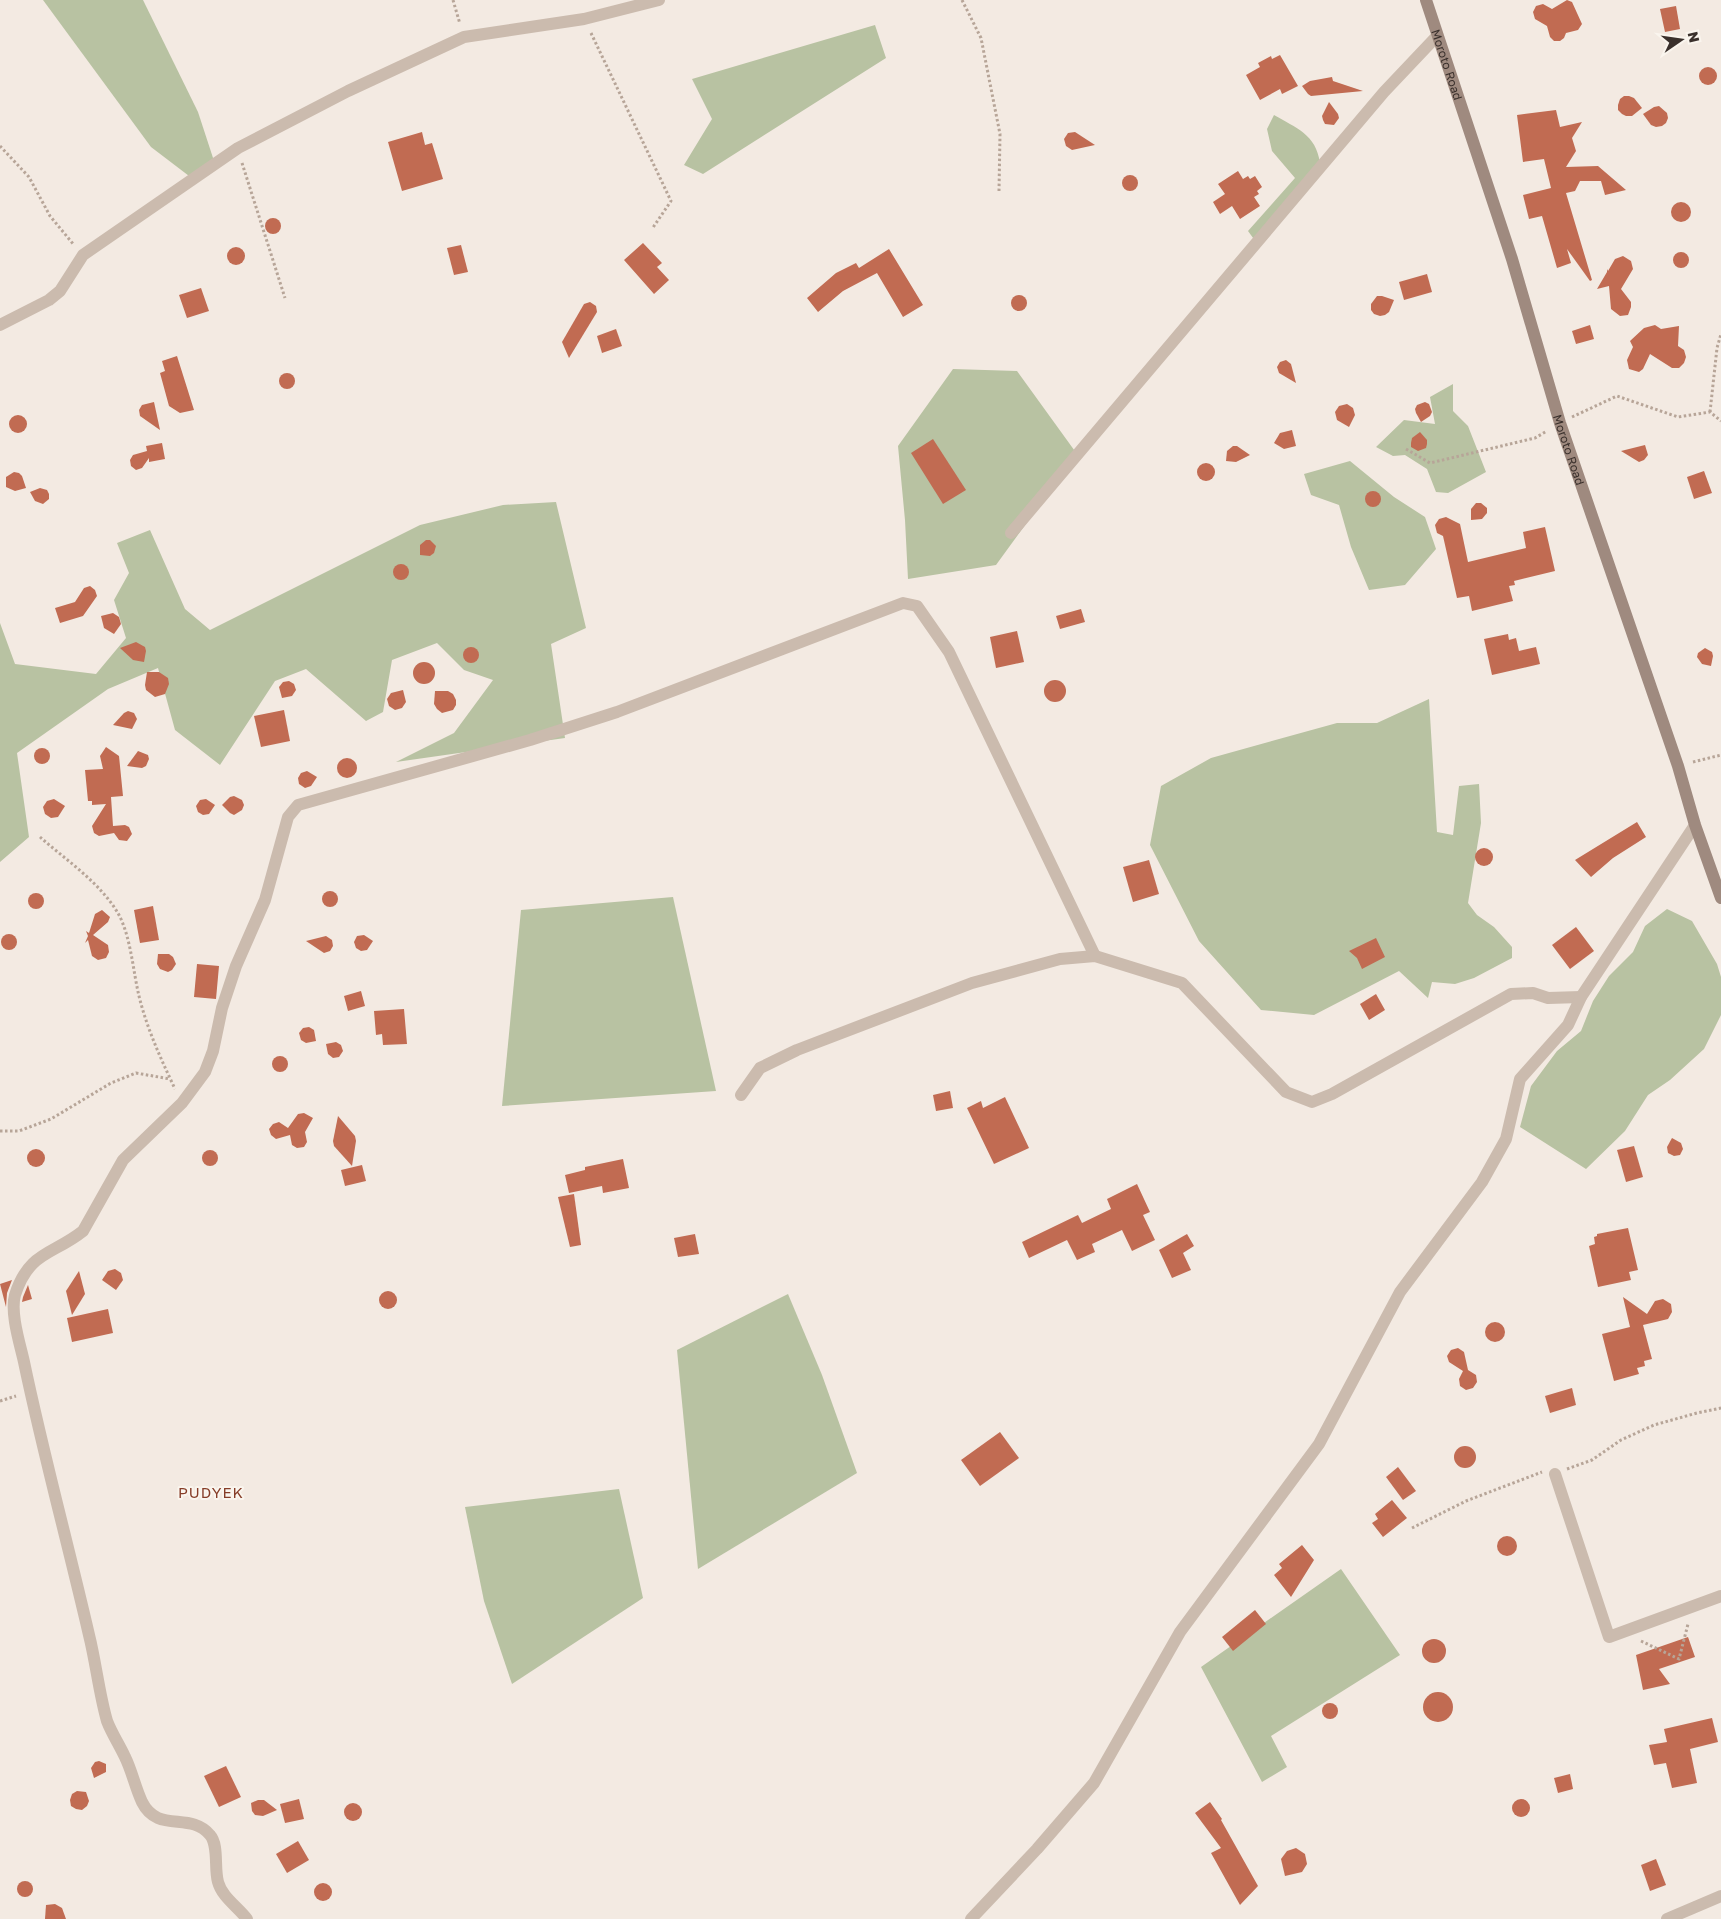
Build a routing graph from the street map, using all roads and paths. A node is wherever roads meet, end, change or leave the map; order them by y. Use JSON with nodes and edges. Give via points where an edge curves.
{"nodes":[{"id":1,"x":453,"y":0,"type":"edge"},
{"id":2,"x":659,"y":0,"type":"edge"},
{"id":3,"x":962,"y":0,"type":"edge"},
{"id":4,"x":1426,"y":0,"type":"edge"},
{"id":5,"x":584,"y":19,"type":"junction"},
{"id":6,"x":1437,"y":36,"type":"junction"},
{"id":7,"x":464,"y":37,"type":"junction"},
{"id":8,"x":0,"y":146,"type":"edge"},
{"id":9,"x":238,"y":148,"type":"junction"},
{"id":10,"x":999,"y":191,"type":"dead end"},
{"id":11,"x":652,"y":229,"type":"dead end"},
{"id":12,"x":83,"y":254,"type":"junction"},
{"id":13,"x":285,"y":298,"type":"dead end"},
{"id":14,"x":0,"y":325,"type":"edge"},
{"id":15,"x":1721,"y":334,"type":"edge"},
{"id":16,"x":1710,"y":412,"type":"dead end"},
{"id":17,"x":1011,"y":534,"type":"dead end"},
{"id":18,"x":1721,"y":755,"type":"edge"},
{"id":19,"x":1678,"y":766,"type":"junction"},
{"id":20,"x":1695,"y":825,"type":"junction"},
{"id":21,"x":40,"y":837,"type":"dead end"},
{"id":22,"x":1721,"y":898,"type":"edge"},
{"id":23,"x":1095,"y":956,"type":"junction"},
{"id":24,"x":1581,"y":997,"type":"junction"},
{"id":25,"x":171,"y":1079,"type":"junction"},
{"id":26,"x":741,"y":1095,"type":"dead end"},
{"id":27,"x":182,"y":1103,"type":"junction"},
{"id":28,"x":0,"y":1131,"type":"edge"},
{"id":29,"x":1555,"y":1474,"type":"dead end"},
{"id":30,"x":1721,"y":1596,"type":"edge"},
{"id":31,"x":1692,"y":1606,"type":"junction"},
{"id":32,"x":1621,"y":1632,"type":"junction"},
{"id":33,"x":1721,"y":1896,"type":"edge"},
{"id":34,"x":247,"y":1919,"type":"edge"},
{"id":35,"x":971,"y":1919,"type":"edge"},
{"id":36,"x":1667,"y":1919,"type":"edge"}],
"edges":[{"from":1,"to":7,"type":"path"},
{"from":2,"to":5,"type":"street"},
{"from":3,"to":10,"type":"path","via":[[981,38],[1000,134]]},
{"from":4,"to":6,"type":"main road","name":"Moroto Road"},
{"from":5,"to":7,"type":"street"},
{"from":5,"to":11,"type":"path","via":[[671,201]]},
{"from":6,"to":17,"type":"street","via":[[1384,92]]},
{"from":6,"to":19,"type":"main road","name":"Moroto Road","via":[[1512,259],[1560,423]]},
{"from":7,"to":9,"type":"street"},
{"from":8,"to":12,"type":"path","via":[[29,177],[50,216]]},
{"from":9,"to":12,"type":"street"},
{"from":9,"to":13,"type":"path"},
{"from":12,"to":14,"type":"street","via":[[60,291]]},
{"from":15,"to":16,"type":"path","via":[[1716,348]]},
{"from":18,"to":19,"type":"path"},
{"from":19,"to":20,"type":"main road","name":"Moroto Road"},
{"from":20,"to":22,"type":"main road","name":"Moroto Road"},
{"from":20,"to":24,"type":"street"},
{"from":21,"to":25,"type":"path","via":[[99,888],[119,915],[155,1046]]},
{"from":23,"to":24,"type":"street","via":[[1182,983],[1286,1092],[1312,1102],[1332,1094],[1511,994]]},
{"from":23,"to":26,"type":"street","via":[[1060,959],[972,983],[797,1050],[760,1068]]},
{"from":23,"to":27,"type":"street","via":[[949,652],[917,606],[903,603],[617,712],[530,740],[298,805],[288,817],[265,900],[236,966],[205,1072]]},
{"from":24,"to":35,"type":"street","via":[[1568,1025],[1520,1079],[1506,1139],[1482,1182],[1400,1292],[1319,1444],[1180,1632],[1094,1783]]},
{"from":25,"to":27,"type":"path"},
{"from":25,"to":28,"type":"path","via":[[136,1073],[111,1082],[51,1119],[19,1131]]},
{"from":27,"to":34,"type":"street","via":[[123,1160],[83,1231],[38,1257],[28,1267],[15,1296],[14,1314],[112,1736],[124,1754],[142,1802],[151,1815],[166,1821],[183,1821],[211,1835],[218,1883]]},
{"from":29,"to":32,"type":"street","via":[[1609,1637]]},
{"from":30,"to":31,"type":"street"},
{"from":31,"to":32,"type":"street"},
{"from":31,"to":32,"type":"path","via":[[1679,1660]]},
{"from":33,"to":36,"type":"street"}]}
